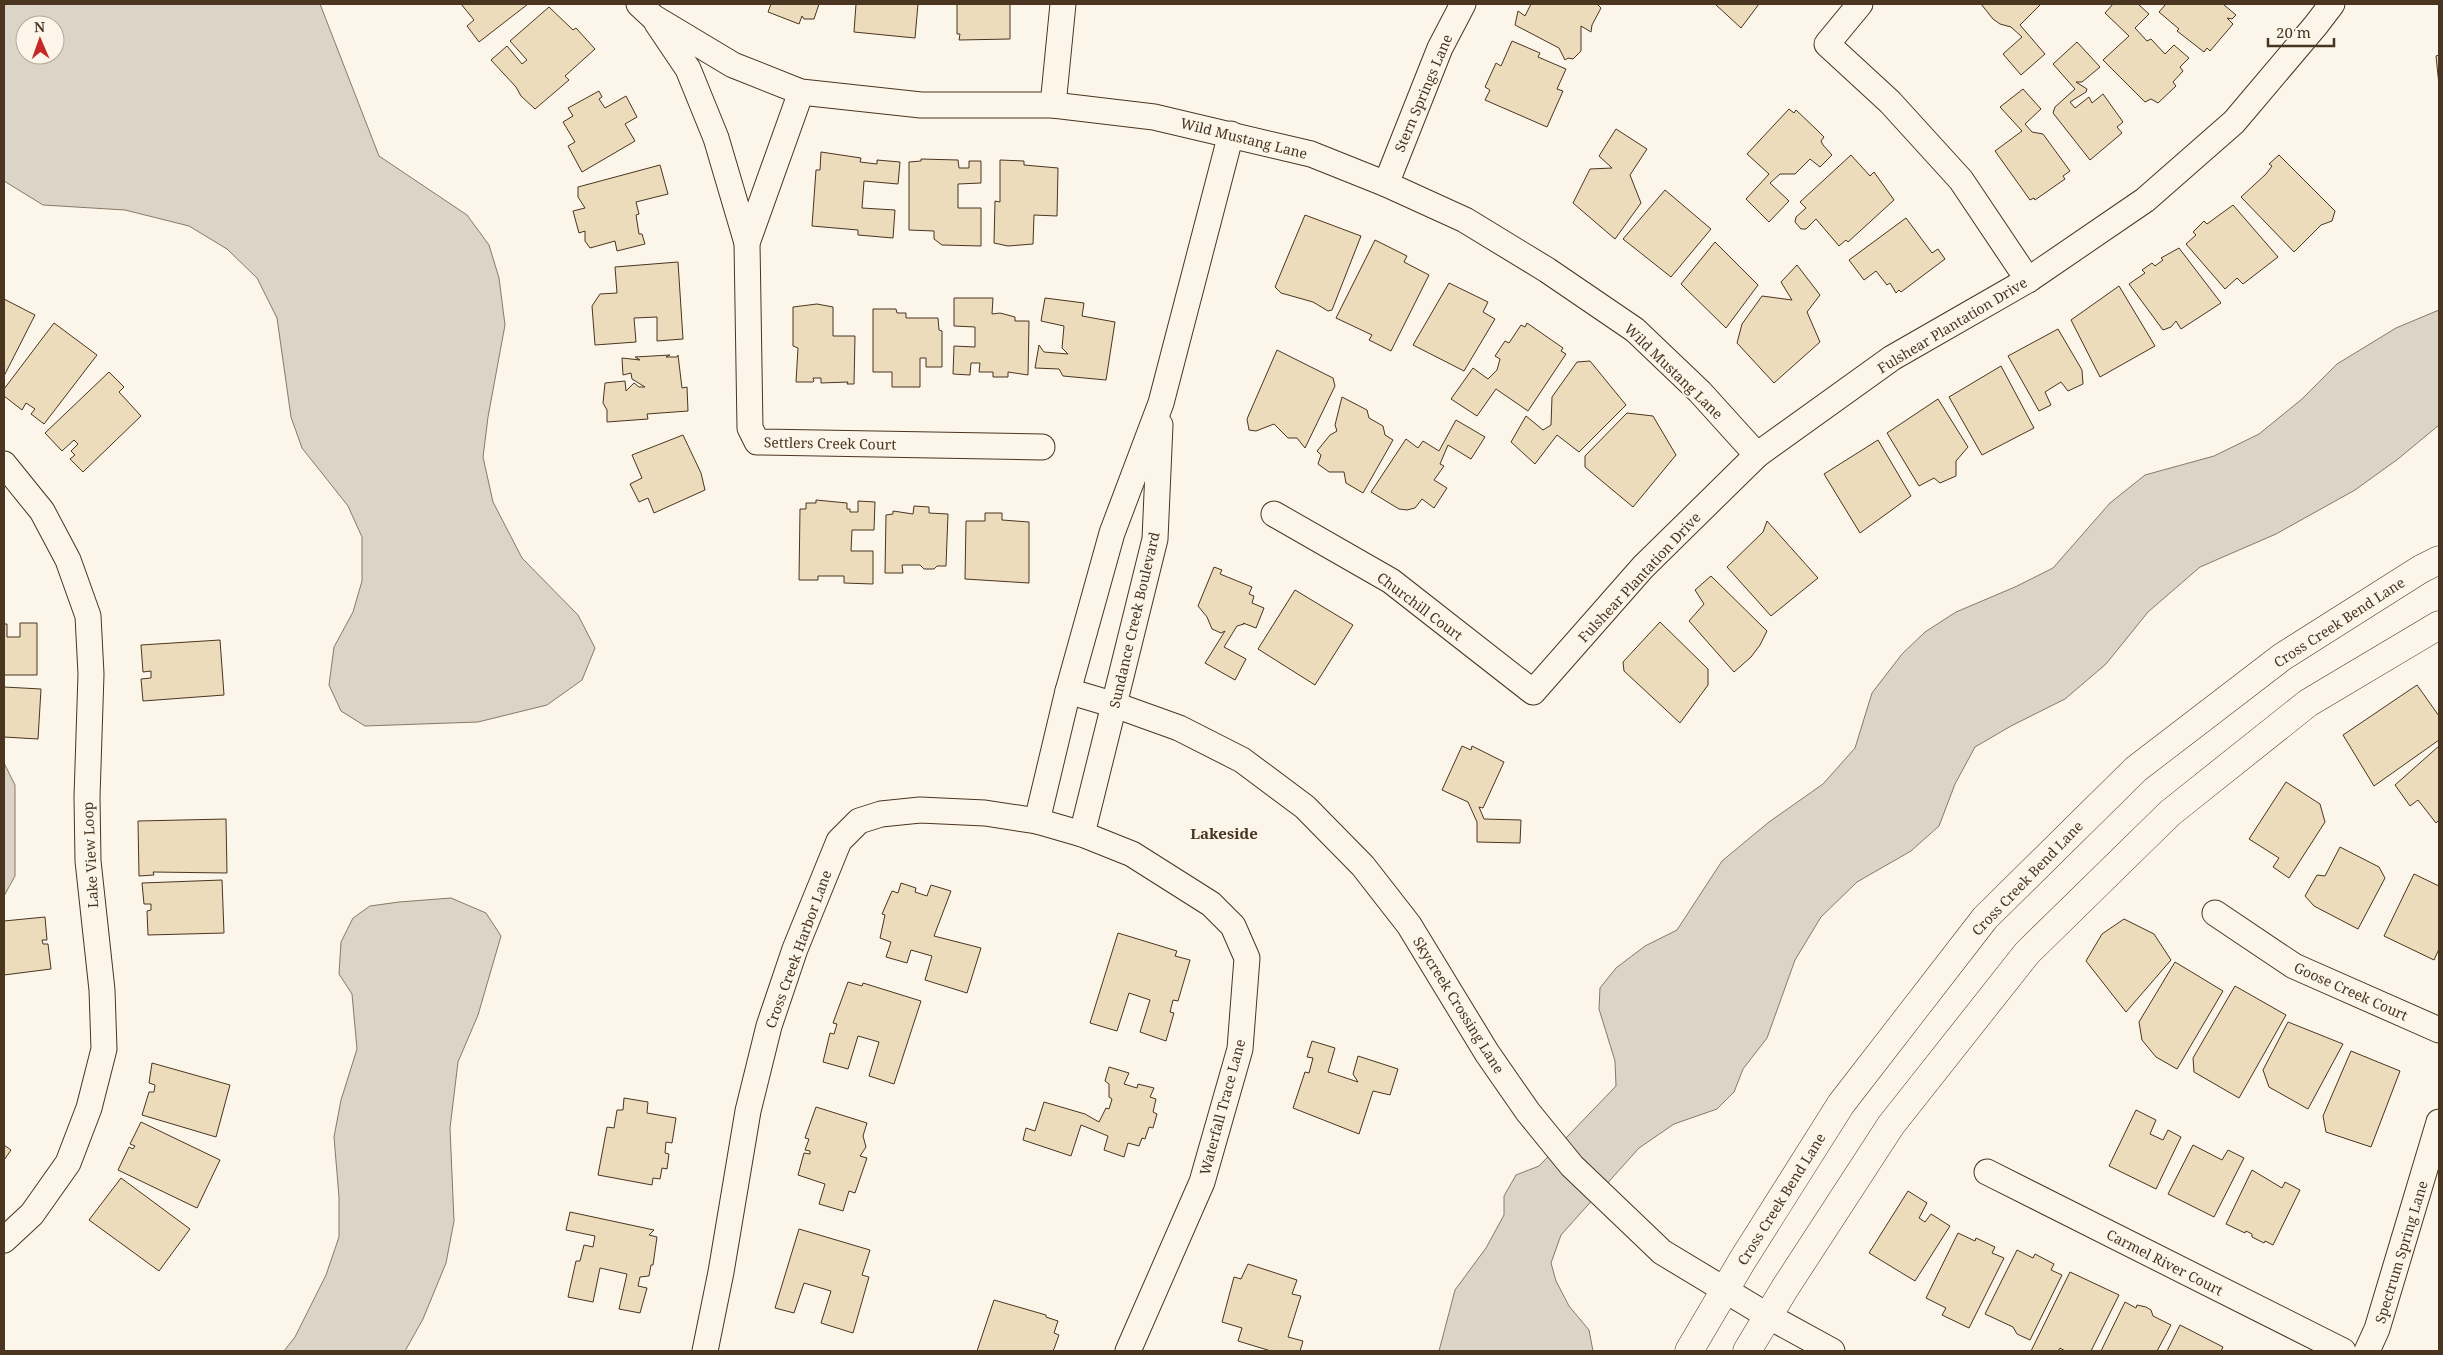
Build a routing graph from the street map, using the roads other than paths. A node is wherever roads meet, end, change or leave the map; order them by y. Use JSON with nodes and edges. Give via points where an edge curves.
{"nodes":[{"id":1,"x":1062,"y":4,"type":"edge"},
{"id":2,"x":1463,"y":4,"type":"edge"},
{"id":3,"x":1860,"y":4,"type":"edge"},
{"id":4,"x":2332,"y":4,"type":"edge"},
{"id":5,"x":646,"y":10,"type":"edge"},
{"id":6,"x":801,"y":92,"type":"junction"},
{"id":7,"x":1053,"y":105,"type":"junction"},
{"id":8,"x":1230,"y":134,"type":"junction"},
{"id":9,"x":716,"y":138,"type":"joint"},
{"id":10,"x":1386,"y":184,"type":"junction"},
{"id":11,"x":747,"y":243,"type":"junction"},
{"id":12,"x":2028,"y":280,"type":"junction"},
{"id":13,"x":1161,"y":403,"type":"junction"},
{"id":14,"x":1042,"y":447,"type":"dead end"},
{"id":15,"x":1757,"y":455,"type":"junction"},
{"id":16,"x":4,"y":464,"type":"edge"},
{"id":17,"x":1274,"y":514,"type":"dead end"},
{"id":18,"x":2439,"y":560,"type":"edge"},
{"id":19,"x":2439,"y":625,"type":"edge"},
{"id":20,"x":1068,"y":691,"type":"junction"},
{"id":21,"x":1533,"y":692,"type":"joint"},
{"id":22,"x":1115,"y":705,"type":"junction"},
{"id":23,"x":1037,"y":822,"type":"junction"},
{"id":24,"x":1082,"y":834,"type":"junction"},
{"id":25,"x":2215,"y":913,"type":"dead end"},
{"id":26,"x":2439,"y":1030,"type":"edge"},
{"id":27,"x":2439,"y":1122,"type":"edge"},
{"id":28,"x":1987,"y":1172,"type":"dead end"},
{"id":29,"x":4,"y":1240,"type":"edge"},
{"id":30,"x":1724,"y":1290,"type":"junction"},
{"id":31,"x":1768,"y":1316,"type":"junction"},
{"id":32,"x":705,"y":1351,"type":"edge"},
{"id":33,"x":1128,"y":1351,"type":"edge"},
{"id":34,"x":1689,"y":1351,"type":"edge"},
{"id":35,"x":1747,"y":1351,"type":"edge"},
{"id":36,"x":1832,"y":1351,"type":"edge"},
{"id":37,"x":2343,"y":1351,"type":"edge"},
{"id":38,"x":2367,"y":1351,"type":"edge"}],
"edges":[{"from":1,"to":7,"type":"street"},
{"from":2,"to":10,"type":"street","name":"Stern Springs Lane","via":[[1440,48]]},
{"from":3,"to":12,"type":"street","via":[[1827,44],[1890,102],[1961,180]]},
{"from":4,"to":12,"type":"street","name":"Fulshear Plantation Drive","via":[[2234,122],[2145,200]]},
{"from":5,"to":6,"type":"street","name":"Wild Mustang Lane","via":[[733,65]]},
{"from":5,"to":9,"type":"street","name":"Wild Mustang Lane","via":[[688,69]]},
{"from":6,"to":7,"type":"street","name":"Wild Mustang Lane","via":[[921,105]]},
{"from":6,"to":11,"type":"street","name":"Settlers Creek Court"},
{"from":7,"to":8,"type":"street","name":"Wild Mustang Lane","via":[[1154,117]]},
{"from":8,"to":10,"type":"street","name":"Wild Mustang Lane","via":[[1311,154]]},
{"from":8,"to":13,"type":"street","name":"Sundance Creek Boulevard"},
{"from":9,"to":11,"type":"street","name":"Settlers Creek Court"},
{"from":10,"to":15,"type":"street","name":"Wild Mustang Lane","via":[[1465,220],[1547,270],[1635,330],[1700,392]]},
{"from":11,"to":14,"type":"street","name":"Settlers Creek Court","via":[[750,428],[757,442]]},
{"from":12,"to":15,"type":"street","name":"Fulshear Plantation Drive","via":[[1892,358]]},
{"from":13,"to":20,"type":"street","name":"Sundance Creek Boulevard","via":[[1112,534]]},
{"from":13,"to":22,"type":"street","name":"Sundance Creek Boulevard","via":[[1155,538]]},
{"from":15,"to":21,"type":"street","name":"Fulshear Plantation Drive","via":[[1643,568]]},
{"from":16,"to":29,"type":"street","name":"Lake View Loop","via":[[42,511],[68,560],[88,616],[91,674],[88,861],[102,990],[104,1049],[89,1108],[68,1163],[32,1214]]},
{"from":17,"to":21,"type":"street","name":"Churchill Court","via":[[1391,581]]},
{"from":18,"to":30,"type":"main road","name":"Cross Creek Bend Lane","via":[[2282,657],[2136,769],[1985,918],[1841,1104]]},
{"from":19,"to":31,"type":"main road","via":[[2292,715],[2170,813],[2027,953],[1891,1125]]},
{"from":20,"to":22,"type":"street","name":"Skycreek Crossing Lane"},
{"from":20,"to":23,"type":"street","name":"Sundance Creek Boulevard"},
{"from":22,"to":24,"type":"street","name":"Sundance Creek Boulevard"},
{"from":22,"to":30,"type":"street","name":"Skycreek Crossing Lane","via":[[1179,728],[1242,760],[1305,807],[1362,866],[1409,925],[1487,1053],[1528,1112],[1572,1166],[1662,1252]]},
{"from":23,"to":24,"type":"street","name":"Waterfall Trace Lane"},
{"from":23,"to":32,"type":"street","name":"Cross Creek Harbor Lane","via":[[985,813],[920,810],[881,814],[859,821],[839,841],[795,949],[769,1026],[748,1111]]},
{"from":24,"to":33,"type":"street","name":"Waterfall Trace Lane","via":[[1132,854],[1211,904],[1233,926],[1247,958],[1240,1049],[1202,1182]]},
{"from":25,"to":26,"type":"street","name":"Goose Creek Court","via":[[2294,966]]},
{"from":27,"to":38,"type":"street","name":"Spectrum Spring Lane","via":[[2377,1329]]},
{"from":28,"to":37,"type":"street","name":"Carmel River Court"},
{"from":30,"to":31,"type":"street","name":"Skycreek Crossing Lane"},
{"from":30,"to":34,"type":"main road","name":"Cross Creek Bend Lane"},
{"from":31,"to":35,"type":"main road"},
{"from":31,"to":36,"type":"street","name":"Skycreek Crossing Lane"}]}
